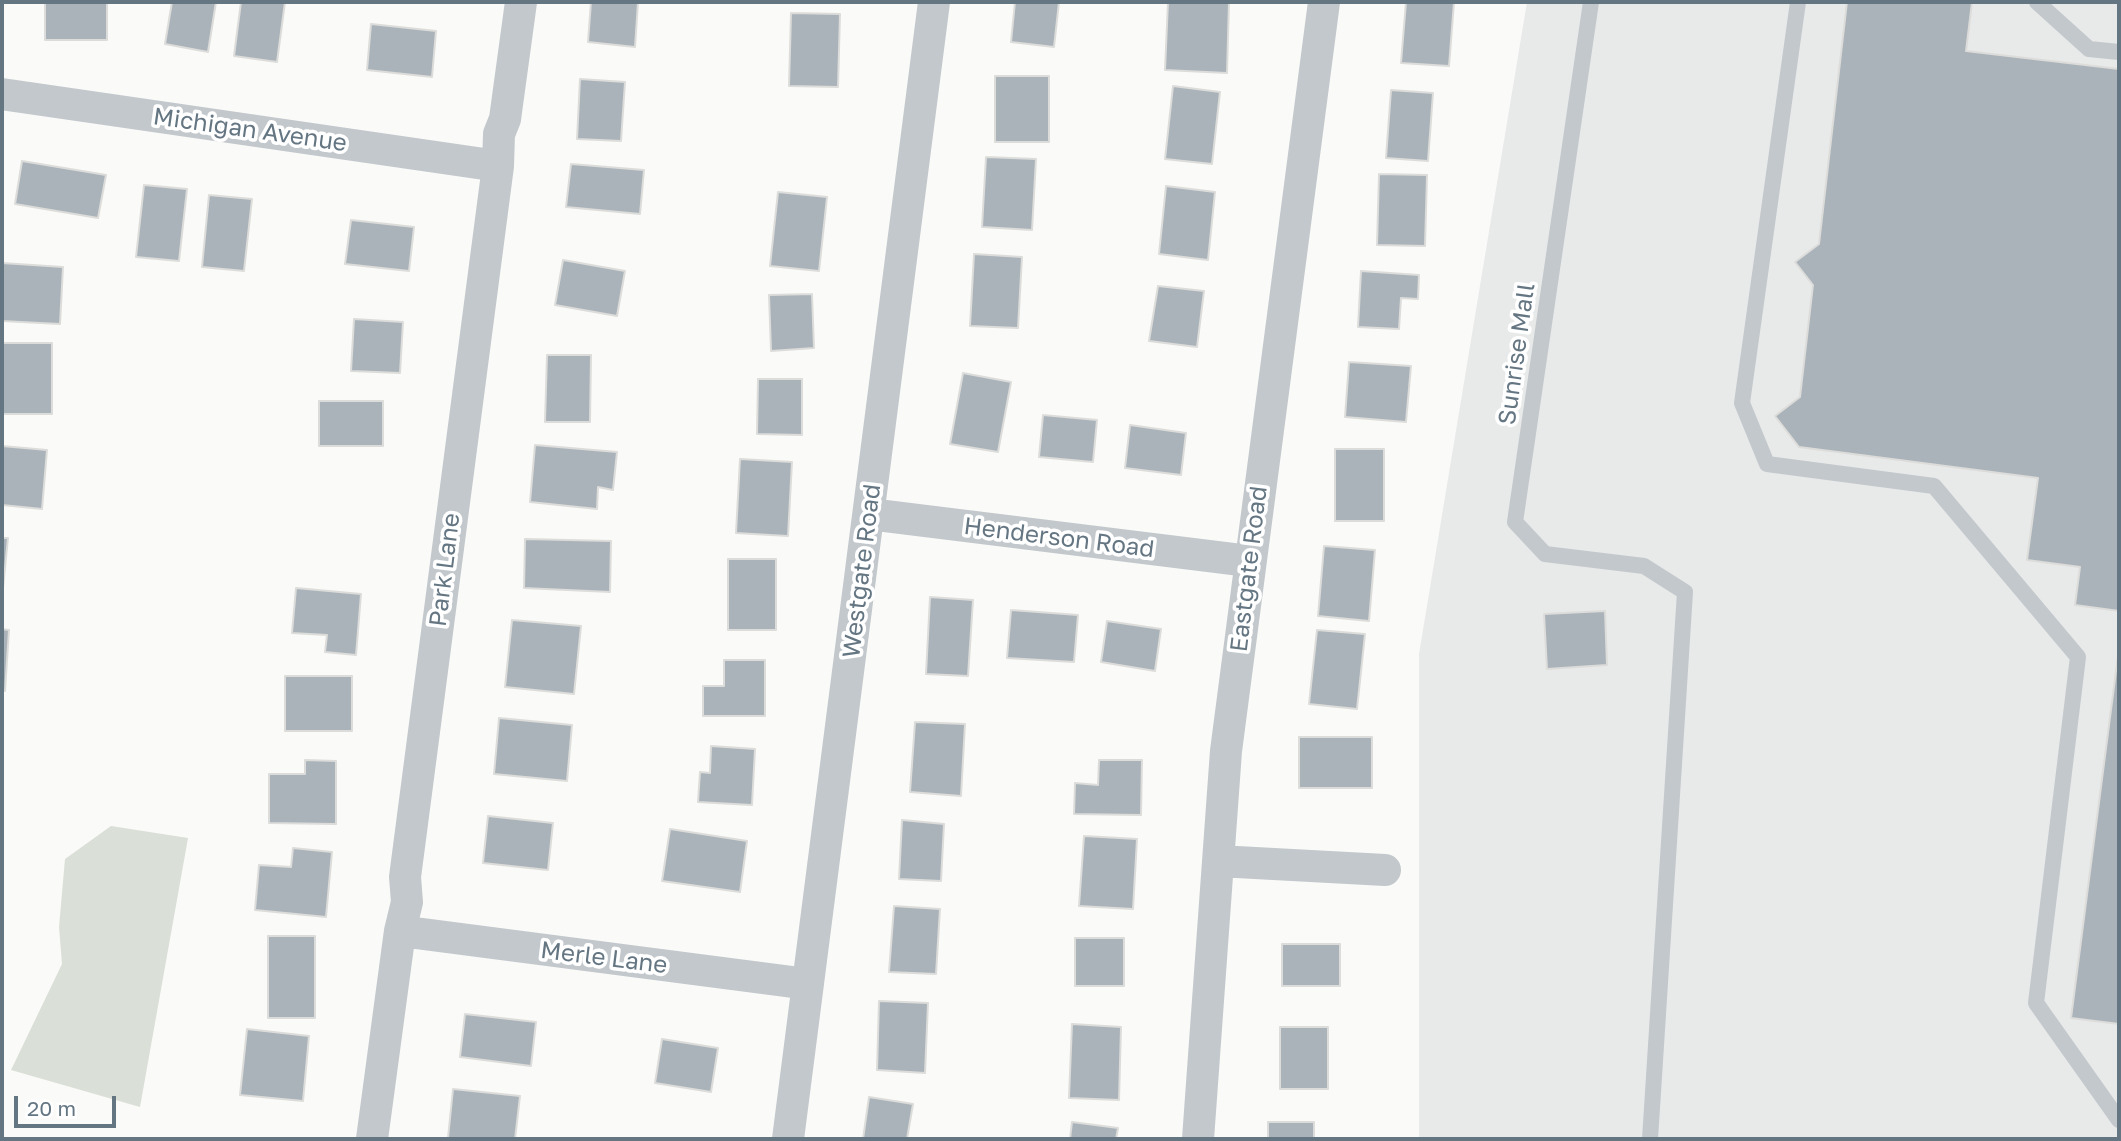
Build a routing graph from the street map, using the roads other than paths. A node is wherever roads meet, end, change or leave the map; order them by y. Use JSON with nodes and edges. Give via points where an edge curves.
{"nodes":[{"id":1,"x":521,"y":2,"type":"edge"},
{"id":2,"x":934,"y":2,"type":"edge"},
{"id":3,"x":1324,"y":2,"type":"edge"},
{"id":4,"x":1591,"y":2,"type":"edge"},
{"id":5,"x":1798,"y":2,"type":"edge"},
{"id":6,"x":2037,"y":2,"type":"edge"},
{"id":7,"x":2119,"y":52,"type":"edge"},
{"id":8,"x":2,"y":94,"type":"edge"},
{"id":9,"x":498,"y":166,"type":"junction"},
{"id":10,"x":869,"y":514,"type":"junction"},
{"id":11,"x":1249,"y":561,"type":"junction"},
{"id":12,"x":1218,"y":861,"type":"junction"},
{"id":13,"x":1385,"y":870,"type":"dead end"},
{"id":14,"x":400,"y":931,"type":"junction"},
{"id":15,"x":808,"y":984,"type":"junction"},
{"id":16,"x":2119,"y":1120,"type":"edge"},
{"id":17,"x":372,"y":1139,"type":"edge"},
{"id":18,"x":788,"y":1139,"type":"edge"},
{"id":19,"x":1198,"y":1139,"type":"edge"},
{"id":20,"x":1650,"y":1139,"type":"edge"}],
"edges":[{"from":1,"to":9,"type":"street","name":"Park Lane"},
{"from":2,"to":10,"type":"street","name":"Westgate Road"},
{"from":3,"to":11,"type":"street","name":"Eastgate Road"},
{"from":4,"to":20,"type":"lane","name":"Sunrise Mall","via":[[1515,522],[1545,554],[1644,566],[1685,592]]},
{"from":5,"to":16,"type":"lane","via":[[1742,403],[1767,464],[1934,486],[2078,657],[2036,1003]]},
{"from":6,"to":7,"type":"lane","via":[[2089,49]]},
{"from":8,"to":9,"type":"street","name":"Michigan Avenue"},
{"from":9,"to":14,"type":"street","name":"Park Lane"},
{"from":10,"to":11,"type":"street","name":"Henderson Road"},
{"from":10,"to":15,"type":"street","name":"Westgate Road"},
{"from":11,"to":12,"type":"street","name":"Eastgate Road"},
{"from":12,"to":13,"type":"street"},
{"from":12,"to":19,"type":"street","name":"Eastgate Road"},
{"from":14,"to":15,"type":"street","name":"Merle Lane"},
{"from":14,"to":17,"type":"street","name":"Park Lane"},
{"from":15,"to":18,"type":"street","name":"Westgate Road"}]}
